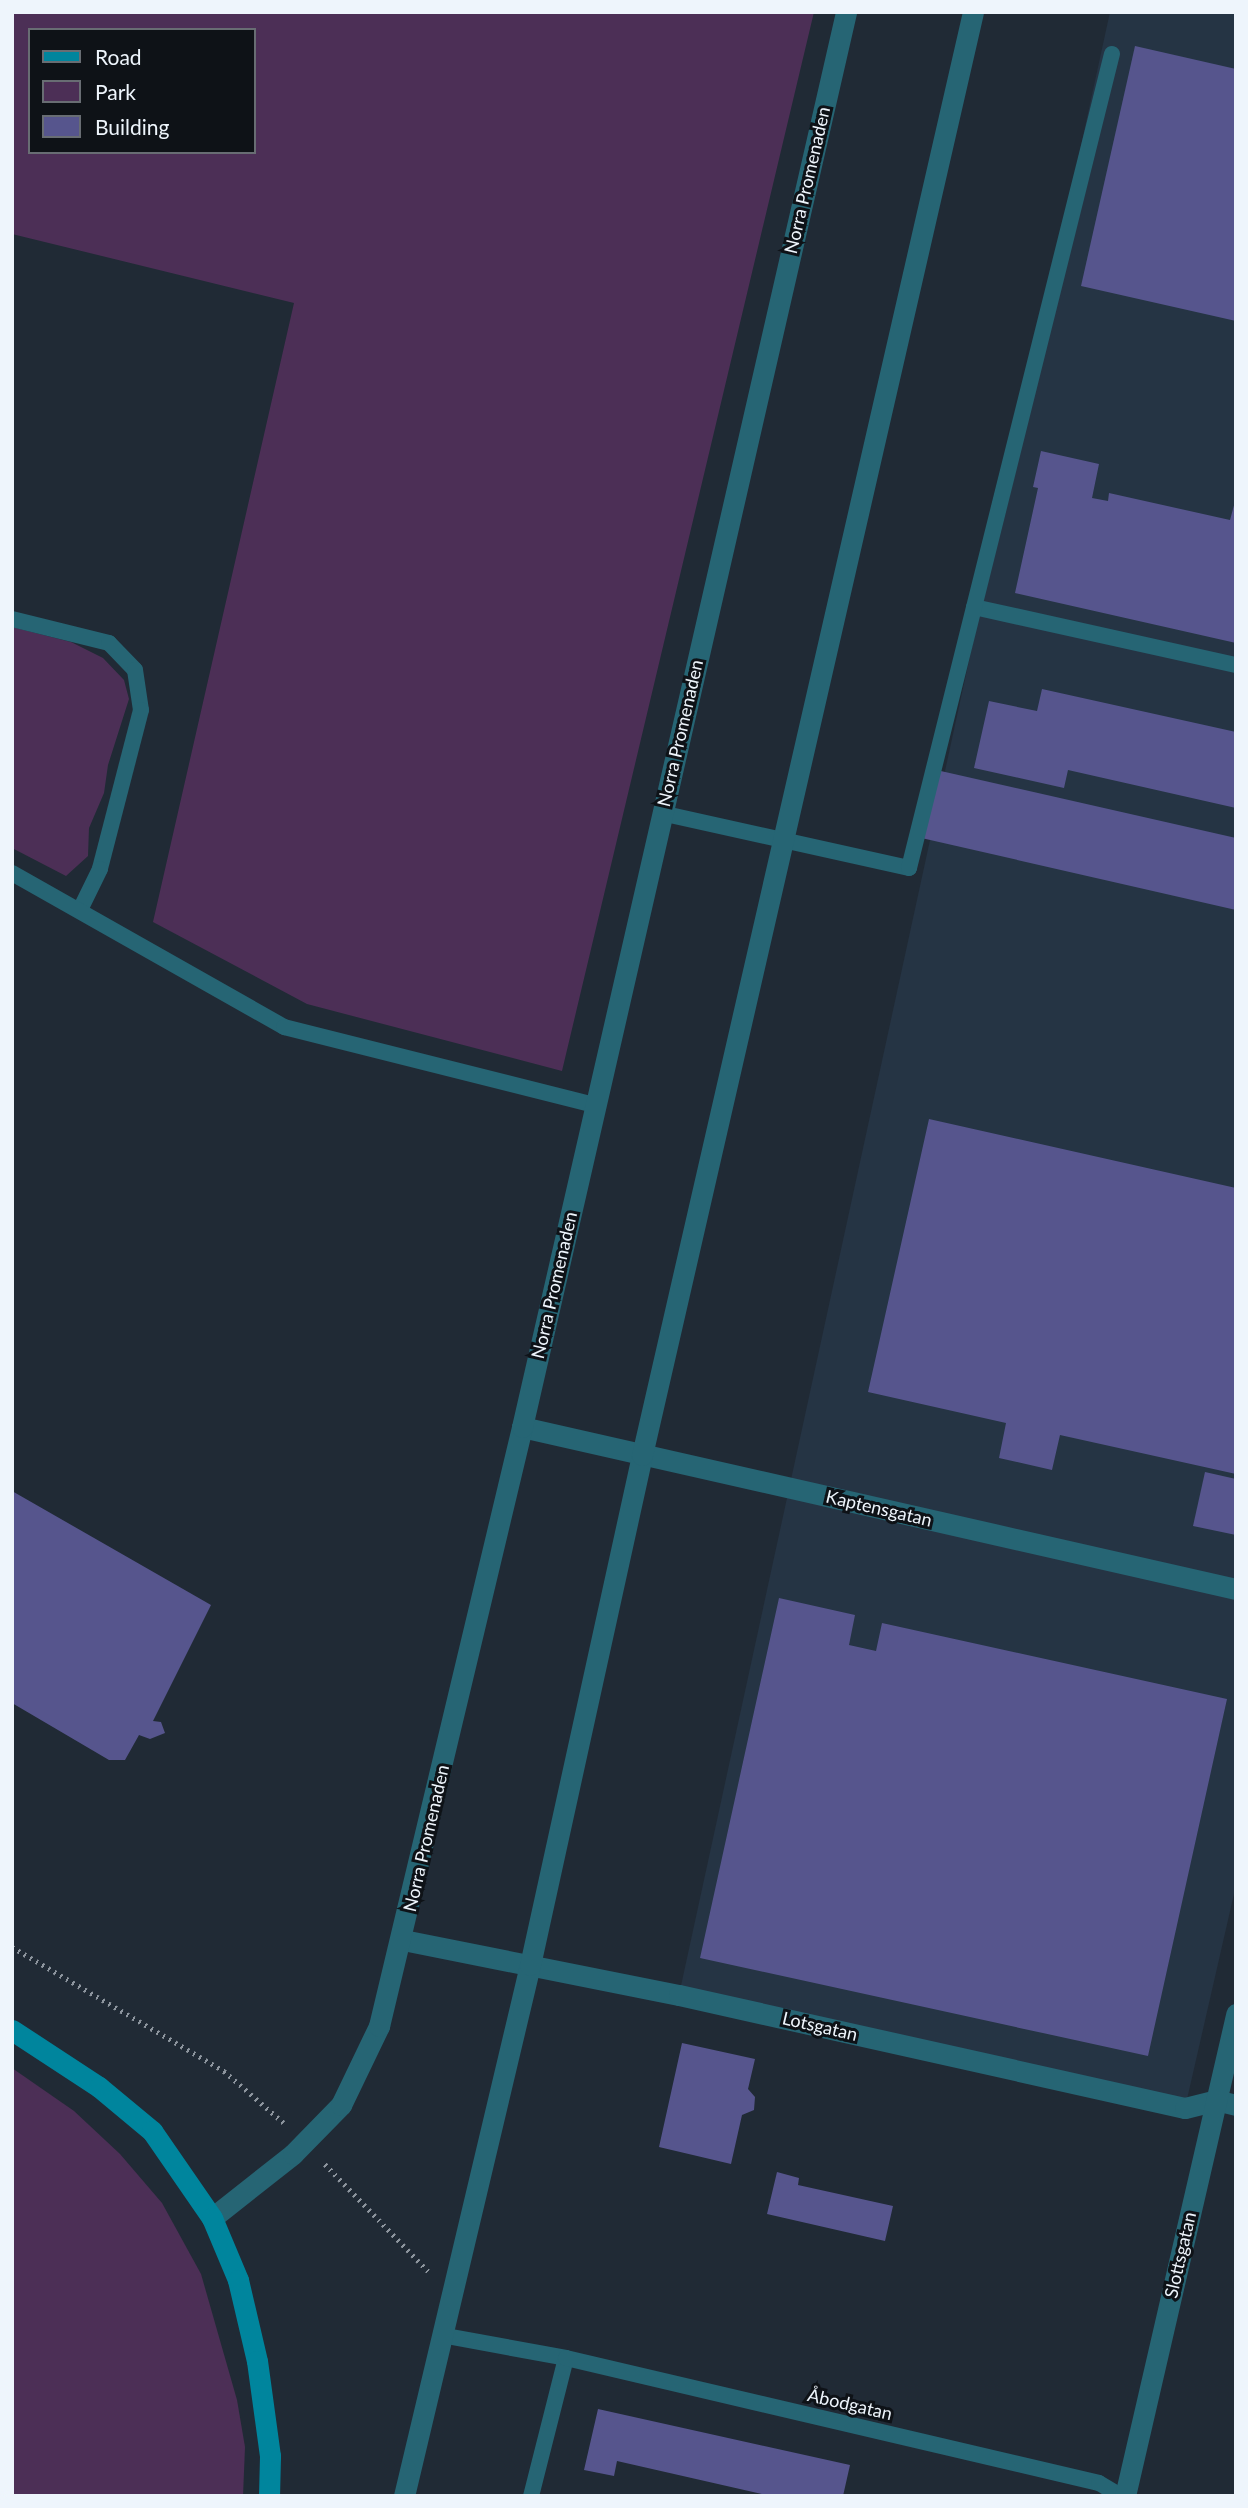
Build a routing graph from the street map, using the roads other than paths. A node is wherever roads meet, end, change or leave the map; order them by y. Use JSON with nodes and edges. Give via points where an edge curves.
{"nodes":[{"id":1,"x":846,"y":12,"type":"edge"},
{"id":2,"x":973,"y":12,"type":"edge"},
{"id":3,"x":1112,"y":54,"type":"dead end"},
{"id":4,"x":974,"y":607,"type":"junction"},
{"id":5,"x":12,"y":619,"type":"edge"},
{"id":6,"x":1236,"y":665,"type":"edge"},
{"id":7,"x":661,"y":813,"type":"junction"},
{"id":8,"x":783,"y":840,"type":"junction"},
{"id":9,"x":12,"y":873,"type":"edge"},
{"id":10,"x":80,"y":910,"type":"junction"},
{"id":11,"x":594,"y":1105,"type":"junction"},
{"id":12,"x":522,"y":1427,"type":"junction"},
{"id":13,"x":642,"y":1455,"type":"junction"},
{"id":14,"x":1236,"y":1589,"type":"edge"},
{"id":15,"x":402,"y":1940,"type":"junction"},
{"id":16,"x":530,"y":1965,"type":"junction"},
{"id":17,"x":1236,"y":2014,"type":"edge"},
{"id":18,"x":12,"y":2030,"type":"edge"},
{"id":19,"x":1226,"y":2103,"type":"edge"},
{"id":20,"x":212,"y":2218,"type":"junction"},
{"id":21,"x":441,"y":2335,"type":"junction"},
{"id":22,"x":566,"y":2358,"type":"junction"},
{"id":23,"x":269,"y":2496,"type":"edge"},
{"id":24,"x":404,"y":2496,"type":"edge"},
{"id":25,"x":531,"y":2496,"type":"edge"},
{"id":26,"x":1123,"y":2496,"type":"edge"}],
"edges":[{"from":1,"to":7,"type":"street","name":"Norra Promenaden"},
{"from":2,"to":8,"type":"street"},
{"from":3,"to":4,"type":"lane"},
{"from":4,"to":6,"type":"lane"},
{"from":4,"to":8,"type":"lane","via":[[909,868]]},
{"from":5,"to":10,"type":"lane","via":[[109,643],[135,670],[141,710],[100,869]]},
{"from":7,"to":8,"type":"lane"},
{"from":7,"to":11,"type":"street","name":"Norra Promenaden"},
{"from":8,"to":13,"type":"street"},
{"from":9,"to":10,"type":"lane"},
{"from":10,"to":11,"type":"lane","via":[[284,1027]]},
{"from":11,"to":12,"type":"street","name":"Norra Promenaden"},
{"from":12,"to":13,"type":"street","name":"Kaptensgatan"},
{"from":12,"to":15,"type":"street","name":"Norra Promenaden"},
{"from":13,"to":14,"type":"street","name":"Kaptensgatan"},
{"from":13,"to":16,"type":"street"},
{"from":15,"to":16,"type":"street","name":"Lotsgatan"},
{"from":15,"to":20,"type":"street","name":"Norra Promenaden","via":[[379,2026],[341,2105],[304,2143]]},
{"from":16,"to":19,"type":"street","name":"Lotsgatan","via":[[1185,2108]]},
{"from":16,"to":21,"type":"street"},
{"from":17,"to":19,"type":"street","name":"Slottsgatan"},
{"from":18,"to":20,"type":"street","via":[[99,2087],[152,2131]]},
{"from":19,"to":26,"type":"street","name":"Slottsgatan"},
{"from":20,"to":23,"type":"street","via":[[238,2280],[257,2361],[270,2456]]},
{"from":21,"to":22,"type":"lane"},
{"from":21,"to":24,"type":"street"},
{"from":22,"to":25,"type":"lane"},
{"from":22,"to":26,"type":"lane","name":"Åbodgatan","via":[[1099,2483]]}]}
